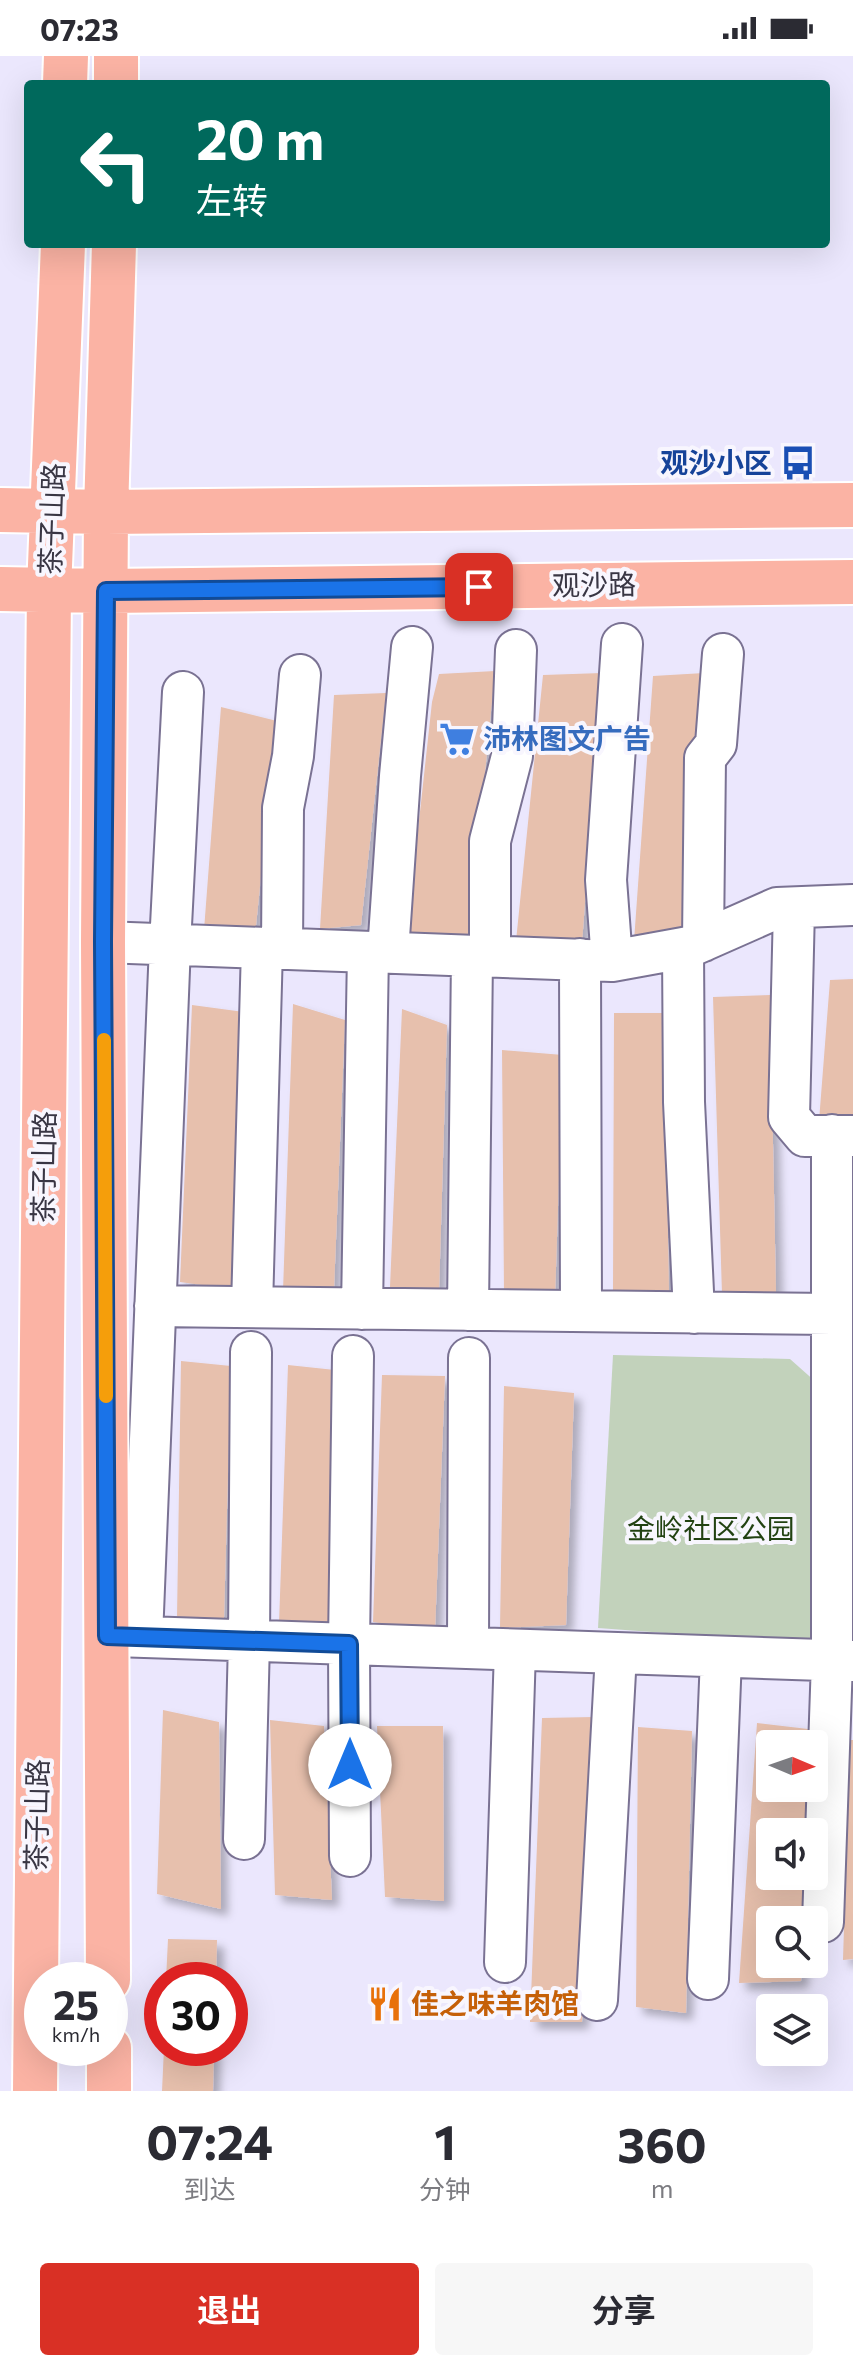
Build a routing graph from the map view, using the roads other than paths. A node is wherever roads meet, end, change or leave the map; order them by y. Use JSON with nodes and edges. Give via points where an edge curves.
{"nodes":[{"id":1,"x":66,"y":56,"type":"edge"},
{"id":2,"x":116,"y":56,"type":"edge"},
{"id":3,"x":65,"y":80,"type":"edge"},
{"id":4,"x":116,"y":80,"type":"edge"},
{"id":5,"x":63,"y":248,"type":"edge"},
{"id":6,"x":114,"y":248,"type":"edge"},
{"id":7,"x":853,"y":505,"type":"edge"},
{"id":8,"x":0,"y":510,"type":"edge"},
{"id":9,"x":51,"y":510,"type":"junction"},
{"id":10,"x":106,"y":512,"type":"junction"},
{"id":11,"x":853,"y":582,"type":"edge"},
{"id":12,"x":0,"y":589,"type":"edge"},
{"id":13,"x":49,"y":590,"type":"junction"},
{"id":14,"x":106,"y":591,"type":"junction"},
{"id":15,"x":622,"y":644,"type":"dead end"},
{"id":16,"x":412,"y":647,"type":"dead end"},
{"id":17,"x":516,"y":650,"type":"dead end"},
{"id":18,"x":723,"y":654,"type":"dead end"},
{"id":19,"x":300,"y":675,"type":"dead end"},
{"id":20,"x":183,"y":692,"type":"dead end"},
{"id":21,"x":853,"y":905,"type":"edge"},
{"id":22,"x":794,"y":908,"type":"junction"},
{"id":23,"x":103,"y":942,"type":"junction"},
{"id":24,"x":693,"y":944,"type":"junction"},
{"id":25,"x":170,"y":945,"type":"junction"},
{"id":26,"x":272,"y":948,"type":"junction"},
{"id":27,"x":378,"y":952,"type":"junction"},
{"id":28,"x":481,"y":956,"type":"junction"},
{"id":29,"x":596,"y":960,"type":"junction"},
{"id":30,"x":842,"y":1135,"type":"edge"},
{"id":31,"x":155,"y":1306,"type":"junction"},
{"id":32,"x":252,"y":1307,"type":"junction"},
{"id":33,"x":362,"y":1309,"type":"junction"},
{"id":34,"x":468,"y":1310,"type":"junction"},
{"id":35,"x":581,"y":1311,"type":"junction"},
{"id":36,"x":694,"y":1313,"type":"junction"},
{"id":37,"x":832,"y":1314,"type":"junction"},
{"id":38,"x":251,"y":1352,"type":"dead end"},
{"id":39,"x":353,"y":1356,"type":"dead end"},
{"id":40,"x":469,"y":1358,"type":"dead end"},
{"id":41,"x":124,"y":1636,"type":"junction"},
{"id":42,"x":249,"y":1641,"type":"junction"},
{"id":43,"x":349,"y":1644,"type":"junction"},
{"id":44,"x":468,"y":1648,"type":"junction"},
{"id":45,"x":515,"y":1650,"type":"junction"},
{"id":46,"x":616,"y":1654,"type":"junction"},
{"id":47,"x":721,"y":1657,"type":"junction"},
{"id":48,"x":843,"y":1661,"type":"edge"},
{"id":49,"x":244,"y":1839,"type":"dead end"},
{"id":50,"x":350,"y":1856,"type":"dead end"},
{"id":51,"x":824,"y":1906,"type":"edge"},
{"id":52,"x":109,"y":1962,"type":"edge"},
{"id":53,"x":505,"y":1962,"type":"dead end"},
{"id":54,"x":708,"y":1979,"type":"dead end"},
{"id":55,"x":597,"y":2000,"type":"dead end"},
{"id":56,"x":109,"y":2066,"type":"edge"},
{"id":57,"x":35,"y":2091,"type":"edge"},
{"id":58,"x":109,"y":2091,"type":"edge"}],
"edges":[{"from":1,"to":3,"type":"main road"},
{"from":2,"to":4,"type":"main road"},
{"from":5,"to":9,"type":"main road","name":"茶子山路"},
{"from":6,"to":10,"type":"main road","name":"茶子山路"},
{"from":7,"to":10,"type":"main road"},
{"from":8,"to":9,"type":"main road"},
{"from":9,"to":10,"type":"main road"},
{"from":9,"to":13,"type":"main road","name":"茶子山路"},
{"from":10,"to":14,"type":"main road","name":"茶子山路"},
{"from":11,"to":14,"type":"main road","name":"观沙路"},
{"from":12,"to":13,"type":"main road","name":"观沙路"},
{"from":13,"to":14,"type":"main road","name":"观沙路"},
{"from":13,"to":57,"type":"main road","name":"茶子山路"},
{"from":14,"to":23,"type":"main road","name":"茶子山路"},
{"from":15,"to":29,"type":"street"},
{"from":16,"to":27,"type":"street"},
{"from":17,"to":28,"type":"street","via":[[512,756],[490,841]]},
{"from":18,"to":24,"type":"street","via":[[716,744],[705,758]]},
{"from":19,"to":26,"type":"street"},
{"from":20,"to":25,"type":"street"},
{"from":21,"to":22,"type":"street"},
{"from":22,"to":24,"type":"street","via":[[777,908]]},
{"from":22,"to":30,"type":"street","via":[[789,1117],[805,1136]]},
{"from":23,"to":25,"type":"street"},
{"from":23,"to":41,"type":"main road","name":"茶子山路"},
{"from":24,"to":29,"type":"street"},
{"from":24,"to":36,"type":"street","via":[[684,1102]]},
{"from":25,"to":26,"type":"street"},
{"from":25,"to":31,"type":"street"},
{"from":26,"to":27,"type":"street"},
{"from":26,"to":32,"type":"street"},
{"from":27,"to":28,"type":"street"},
{"from":27,"to":33,"type":"street"},
{"from":28,"to":29,"type":"street"},
{"from":28,"to":34,"type":"street"},
{"from":29,"to":35,"type":"street"},
{"from":30,"to":37,"type":"street"},
{"from":31,"to":32,"type":"street"},
{"from":31,"to":41,"type":"street"},
{"from":32,"to":33,"type":"street"},
{"from":33,"to":34,"type":"street"},
{"from":34,"to":35,"type":"street"},
{"from":35,"to":36,"type":"street"},
{"from":36,"to":37,"type":"street"},
{"from":37,"to":48,"type":"street"},
{"from":38,"to":42,"type":"street"},
{"from":39,"to":43,"type":"street"},
{"from":40,"to":44,"type":"street"},
{"from":41,"to":42,"type":"street"},
{"from":41,"to":52,"type":"main road","name":"茶子山路"},
{"from":42,"to":43,"type":"street"},
{"from":42,"to":49,"type":"street"},
{"from":43,"to":44,"type":"street"},
{"from":43,"to":50,"type":"street"},
{"from":44,"to":45,"type":"street"},
{"from":45,"to":46,"type":"street"},
{"from":45,"to":53,"type":"street"},
{"from":46,"to":47,"type":"street"},
{"from":46,"to":55,"type":"street"},
{"from":47,"to":48,"type":"street"},
{"from":47,"to":54,"type":"street"},
{"from":48,"to":51,"type":"street"},
{"from":56,"to":58,"type":"main road"}]}
